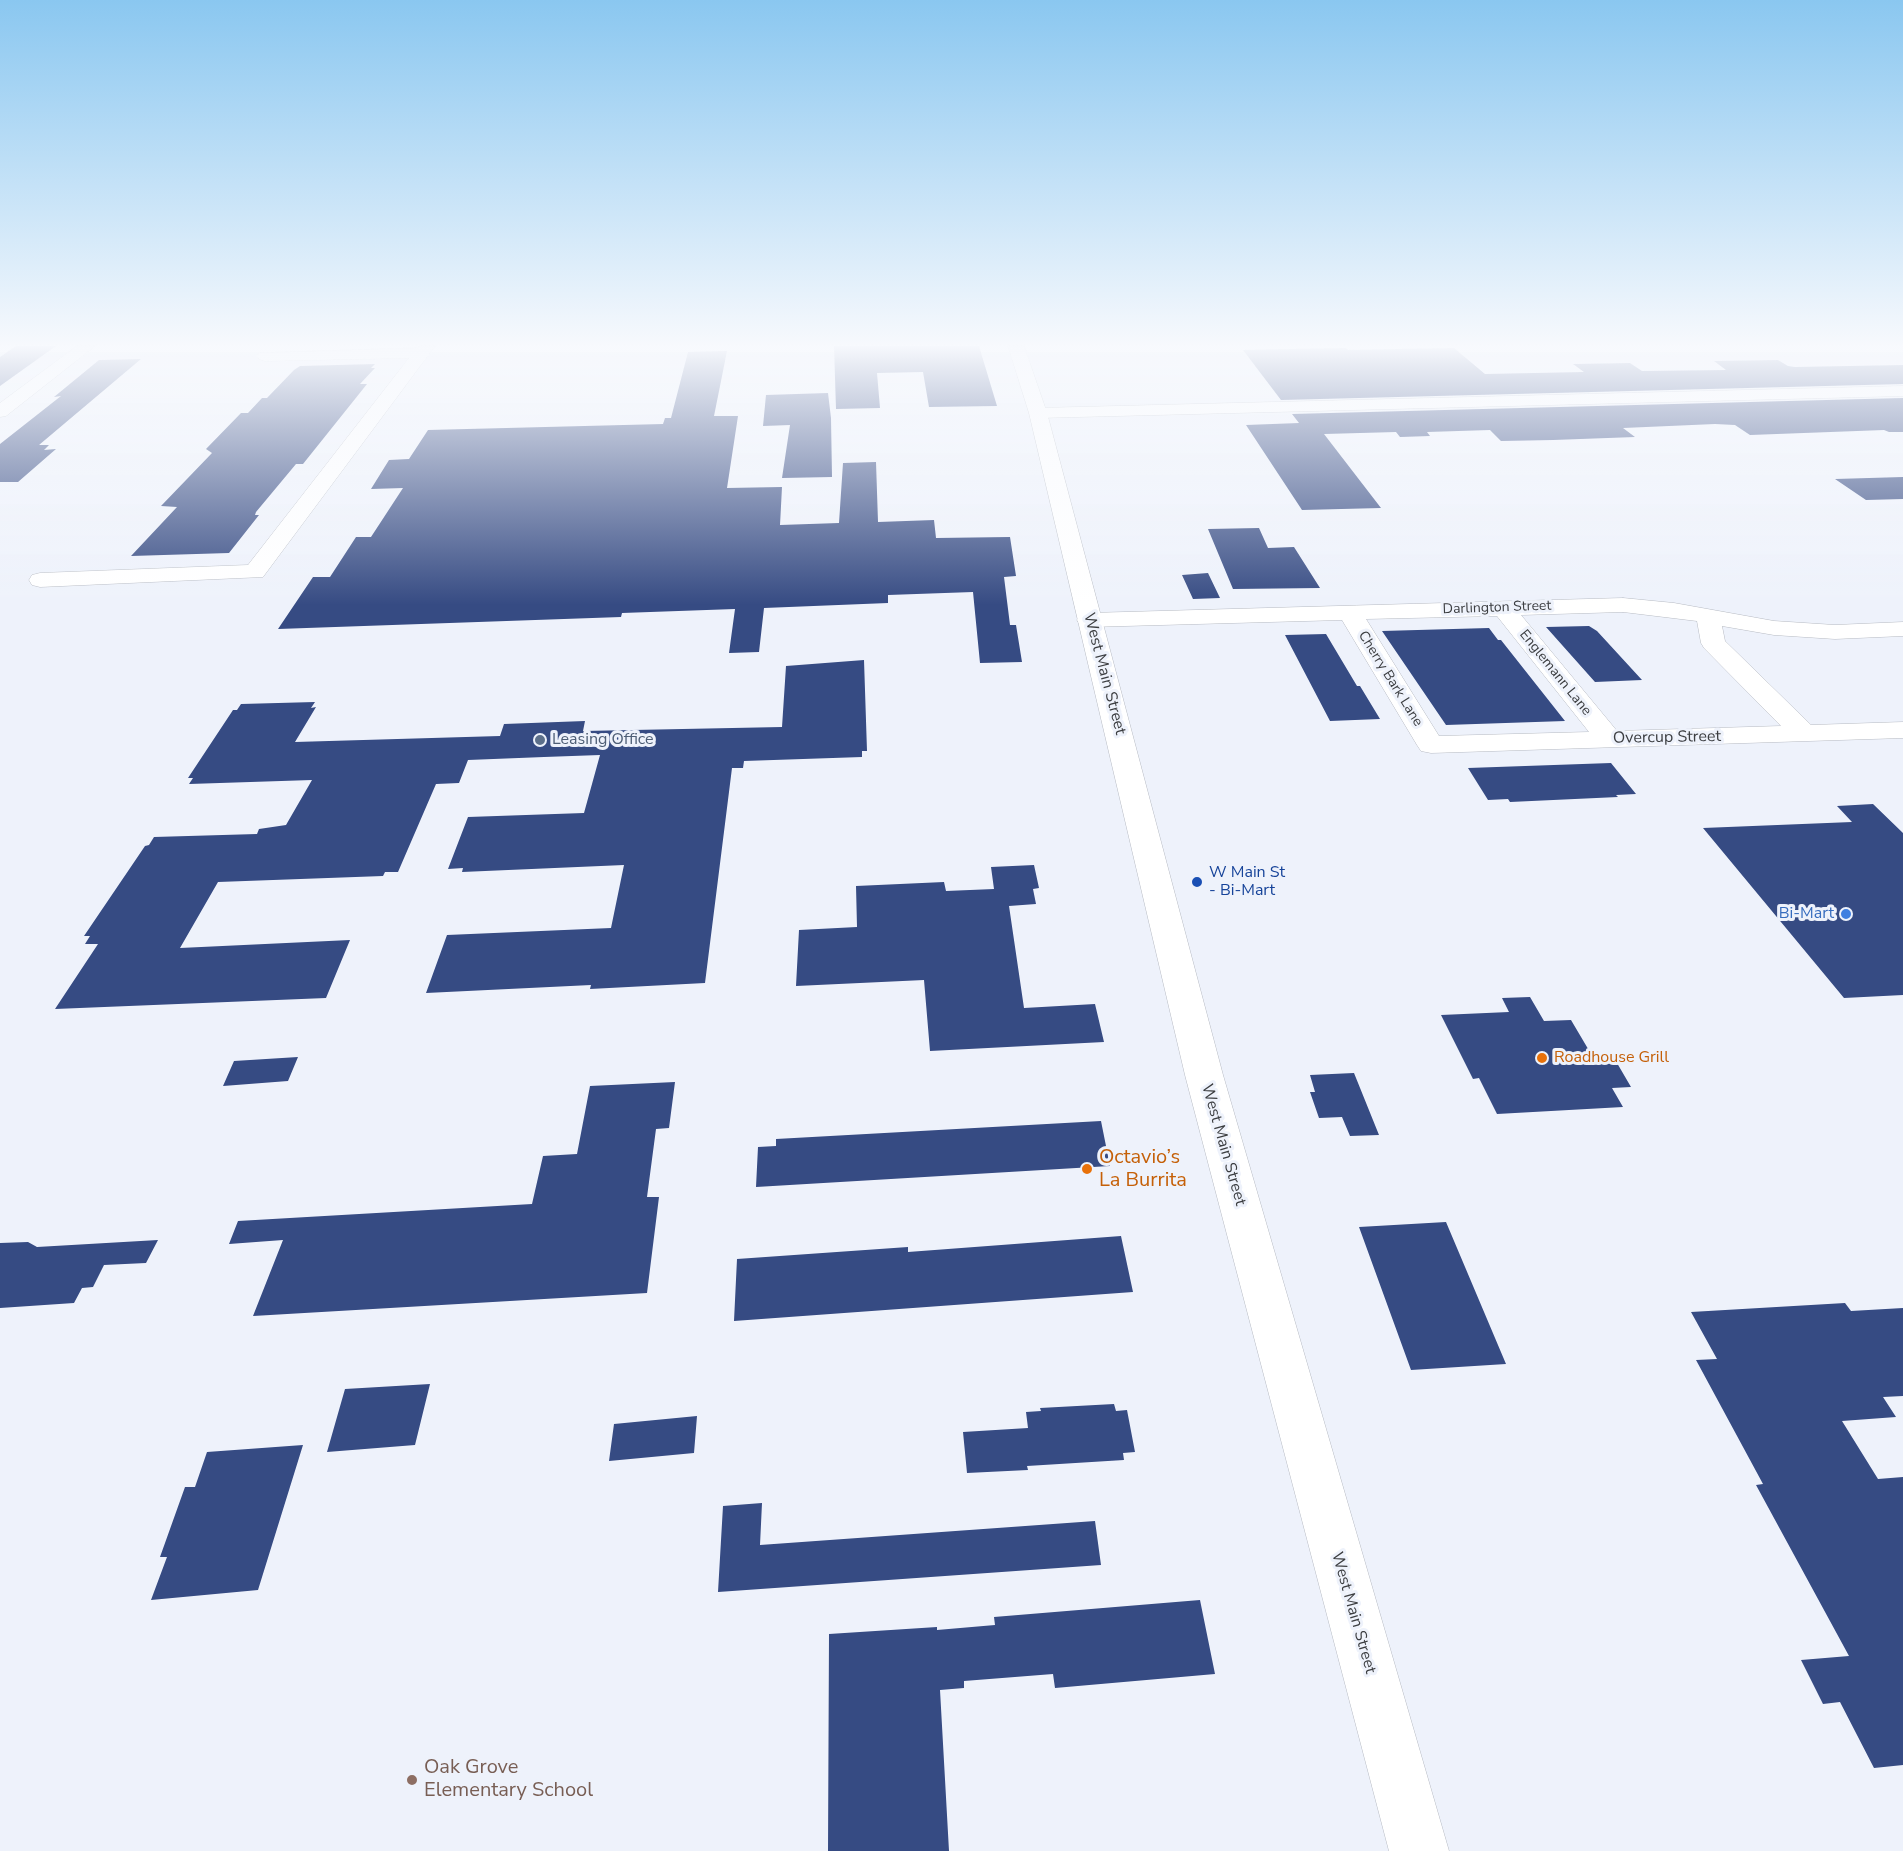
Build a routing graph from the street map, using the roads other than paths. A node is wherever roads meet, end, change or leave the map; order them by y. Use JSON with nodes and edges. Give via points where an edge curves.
{"nodes":[{"id":1,"x":361,"y":432,"type":"edge"},
{"id":2,"x":1043,"y":432,"type":"edge"},
{"id":3,"x":40,"y":580,"type":"dead end"},
{"id":4,"x":1502,"y":607,"type":"junction"},
{"id":5,"x":1349,"y":612,"type":"junction"},
{"id":6,"x":1708,"y":616,"type":"junction"},
{"id":7,"x":1089,"y":620,"type":"junction"},
{"id":8,"x":1903,"y":629,"type":"edge"},
{"id":9,"x":1875,"y":630,"type":"junction"},
{"id":10,"x":1903,"y":653,"type":"edge"},
{"id":11,"x":1903,"y":730,"type":"edge"},
{"id":12,"x":1805,"y":734,"type":"junction"},
{"id":13,"x":1609,"y":739,"type":"junction"},
{"id":14,"x":1431,"y":745,"type":"joint"},
{"id":15,"x":1419,"y":1851,"type":"edge"}],
"edges":[{"from":1,"to":3,"type":"street","via":[[255,572]]},
{"from":2,"to":7,"type":"street","name":"West Main Street"},
{"from":4,"to":5,"type":"street","name":"Darlington Street"},
{"from":4,"to":6,"type":"street","name":"Darlington Street","via":[[1623,605]]},
{"from":4,"to":13,"type":"street","name":"Englemann Lane"},
{"from":5,"to":7,"type":"street","name":"Darlington Street"},
{"from":5,"to":14,"type":"street","name":"Cherry Bark Lane"},
{"from":6,"to":9,"type":"street","name":"Darlington Street","via":[[1774,628]]},
{"from":6,"to":12,"type":"street","via":[[1713,643]]},
{"from":7,"to":15,"type":"street","name":"West Main Street","via":[[1204,1075]]},
{"from":8,"to":9,"type":"street","name":"Darlington Street"},
{"from":9,"to":10,"type":"street"},
{"from":11,"to":12,"type":"street","name":"Overcup Street"},
{"from":12,"to":13,"type":"street","name":"Overcup Street"},
{"from":13,"to":14,"type":"street","name":"Overcup Street"}]}
